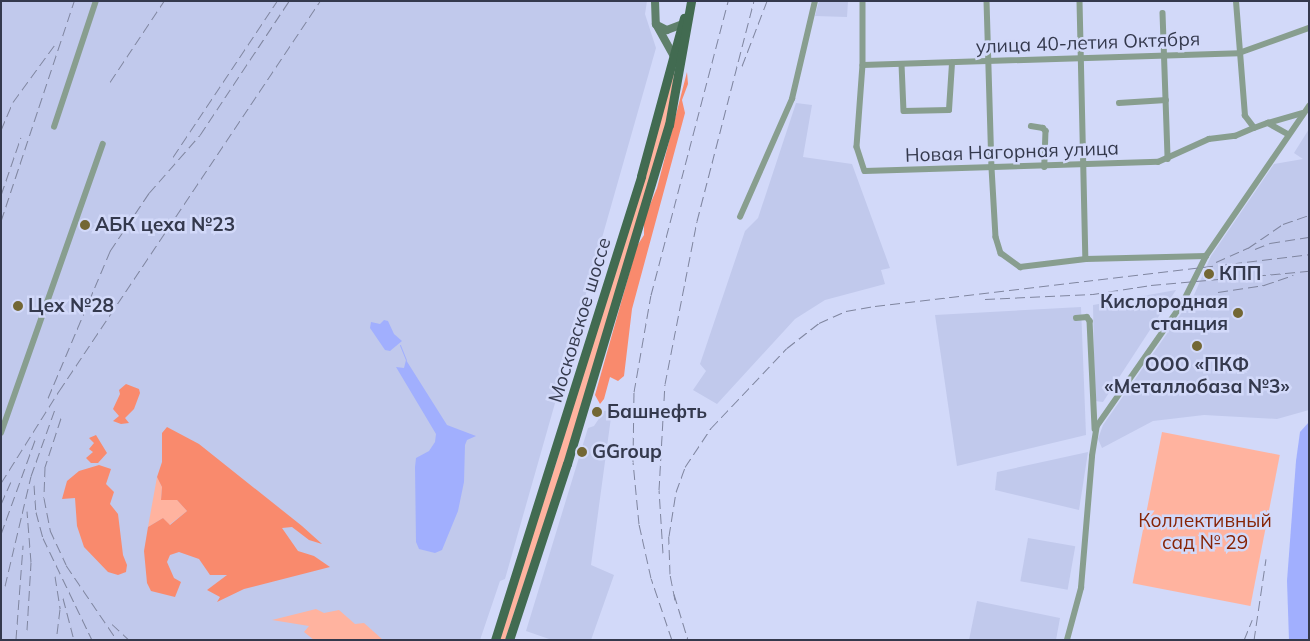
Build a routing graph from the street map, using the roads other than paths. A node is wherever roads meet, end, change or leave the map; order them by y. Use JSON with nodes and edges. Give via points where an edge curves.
{"nodes":[{"id":1,"x":96,"y":1,"type":"edge"},
{"id":2,"x":655,"y":1,"type":"edge"},
{"id":3,"x":815,"y":1,"type":"edge"},
{"id":4,"x":863,"y":1,"type":"edge"},
{"id":5,"x":987,"y":1,"type":"edge"},
{"id":6,"x":1080,"y":1,"type":"edge"},
{"id":7,"x":1236,"y":1,"type":"edge"},
{"id":8,"x":690,"y":5,"type":"edge"},
{"id":9,"x":1163,"y":13,"type":"dead end"},
{"id":10,"x":656,"y":24,"type":"junction"},
{"id":11,"x":680,"y":25,"type":"junction"},
{"id":12,"x":1309,"y":28,"type":"edge"},
{"id":13,"x":672,"y":52,"type":"junction"},
{"id":14,"x":1239,"y":53,"type":"junction"},
{"id":15,"x":1165,"y":56,"type":"junction"},
{"id":16,"x":1080,"y":59,"type":"junction"},
{"id":17,"x":988,"y":62,"type":"junction"},
{"id":18,"x":952,"y":63,"type":"junction"},
{"id":19,"x":902,"y":64,"type":"junction"},
{"id":20,"x":863,"y":65,"type":"junction"},
{"id":21,"x":680,"y":66,"type":"junction"},
{"id":22,"x":1166,"y":100,"type":"junction"},
{"id":23,"x":1120,"y":103,"type":"dead end"},
{"id":24,"x":1309,"y":106,"type":"edge"},
{"id":25,"x":1303,"y":113,"type":"junction"},
{"id":26,"x":1268,"y":123,"type":"junction"},
{"id":27,"x":1031,"y":126,"type":"dead end"},
{"id":28,"x":54,"y":127,"type":"dead end"},
{"id":29,"x":1254,"y":128,"type":"junction"},
{"id":30,"x":1288,"y":134,"type":"junction"},
{"id":31,"x":103,"y":144,"type":"dead end"},
{"id":32,"x":1168,"y":158,"type":"junction"},
{"id":33,"x":1084,"y":166,"type":"junction"},
{"id":34,"x":1045,"y":167,"type":"junction"},
{"id":35,"x":992,"y":168,"type":"junction"},
{"id":36,"x":740,"y":217,"type":"dead end"},
{"id":37,"x":1206,"y":256,"type":"junction"},
{"id":38,"x":1086,"y":259,"type":"junction"},
{"id":39,"x":1076,"y":318,"type":"dead end"},
{"id":40,"x":1095,"y":432,"type":"junction"},
{"id":41,"x":1,"y":433,"type":"edge"},
{"id":42,"x":495,"y":640,"type":"edge"},
{"id":43,"x":509,"y":640,"type":"edge"},
{"id":44,"x":1067,"y":640,"type":"edge"}],
"edges":[{"from":1,"to":28,"type":"street"},
{"from":2,"to":10,"type":"street"},
{"from":3,"to":36,"type":"street","via":[[792,99]]},
{"from":4,"to":20,"type":"street"},
{"from":5,"to":17,"type":"street"},
{"from":6,"to":16,"type":"street"},
{"from":7,"to":14,"type":"street"},
{"from":8,"to":11,"type":"main road","name":"Московское шоссе"},
{"from":8,"to":21,"type":"main road","name":"Московское шоссе"},
{"from":9,"to":15,"type":"street"},
{"from":10,"to":11,"type":"street","via":[[667,30]]},
{"from":10,"to":13,"type":"street"},
{"from":11,"to":13,"type":"main road","name":"Московское шоссе"},
{"from":12,"to":14,"type":"street","name":"улица 40-летия Октября"},
{"from":13,"to":21,"type":"street"},
{"from":13,"to":42,"type":"main road","name":"Московское шоссе","via":[[643,169]]},
{"from":14,"to":15,"type":"street","name":"улица 40-летия Октября"},
{"from":14,"to":29,"type":"street","via":[[1245,116]]},
{"from":15,"to":16,"type":"street","name":"улица 40-летия Октября"},
{"from":15,"to":22,"type":"street"},
{"from":16,"to":17,"type":"street","name":"улица 40-летия Октября"},
{"from":16,"to":33,"type":"street"},
{"from":17,"to":18,"type":"street","name":"улица 40-летия Октября"},
{"from":17,"to":35,"type":"street"},
{"from":18,"to":19,"type":"street","name":"улица 40-летия Октября"},
{"from":18,"to":19,"type":"street","via":[[949,110],[904,111]]},
{"from":19,"to":20,"type":"street","name":"улица 40-летия Октября"},
{"from":20,"to":35,"type":"street","name":"Новая Нагорная улица","via":[[857,147],[866,171]]},
{"from":21,"to":43,"type":"main road","name":"Московское шоссе","via":[[664,142],[567,464]]},
{"from":22,"to":23,"type":"street"},
{"from":22,"to":32,"type":"street"},
{"from":24,"to":25,"type":"street"},
{"from":25,"to":26,"type":"street","name":"Новая Нагорная улица"},
{"from":25,"to":30,"type":"street"},
{"from":26,"to":29,"type":"street","name":"Новая Нагорная улица"},
{"from":26,"to":30,"type":"street"},
{"from":27,"to":34,"type":"street","via":[[1043,128],[1046,132]]},
{"from":29,"to":32,"type":"street","name":"Новая Нагорная улица","via":[[1235,136],[1209,139]]},
{"from":30,"to":37,"type":"street"},
{"from":31,"to":41,"type":"street"},
{"from":32,"to":33,"type":"street","name":"Новая Нагорная улица","via":[[1158,162]]},
{"from":33,"to":34,"type":"street","name":"Новая Нагорная улица"},
{"from":33,"to":38,"type":"street"},
{"from":34,"to":35,"type":"street","name":"Новая Нагорная улица"},
{"from":35,"to":38,"type":"street","via":[[998,246],[1005,257],[1020,267]]},
{"from":37,"to":38,"type":"street"},
{"from":37,"to":40,"type":"street","via":[[1184,299]]},
{"from":39,"to":40,"type":"street","via":[[1088,317],[1090,321]]},
{"from":40,"to":44,"type":"street","via":[[1081,588]]}]}
